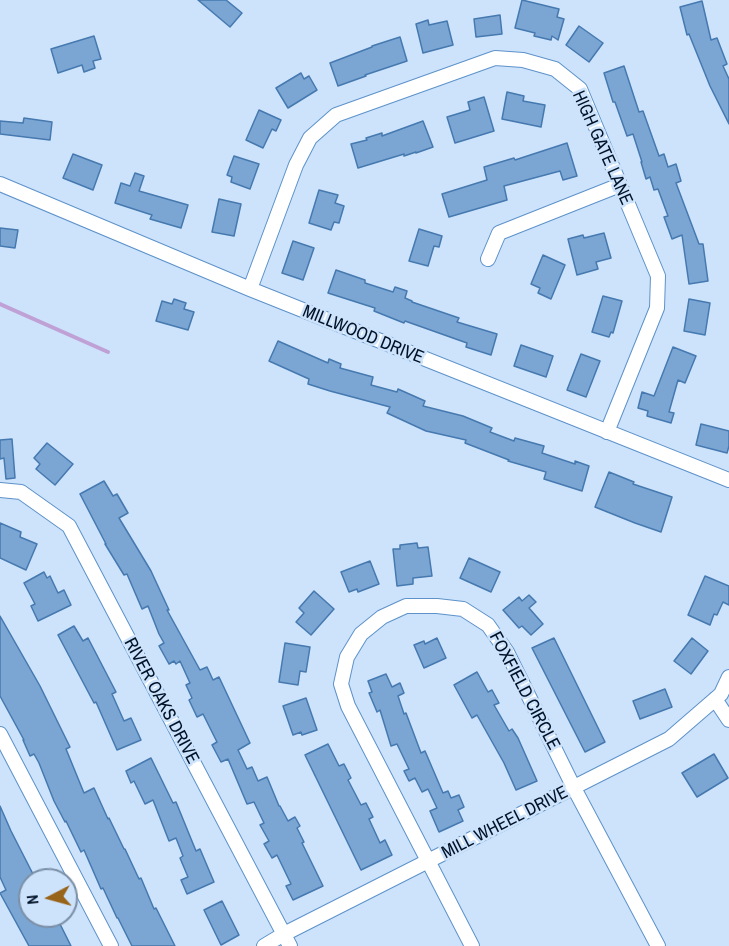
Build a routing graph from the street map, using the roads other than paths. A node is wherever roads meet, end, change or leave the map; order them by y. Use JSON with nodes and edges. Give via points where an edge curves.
{"nodes":[{"id":1,"x":0,"y":184,"type":"edge"},
{"id":2,"x":620,"y":185,"type":"junction"},
{"id":3,"x":488,"y":259,"type":"dead end"},
{"id":4,"x":250,"y":289,"type":"junction"},
{"id":5,"x":607,"y":432,"type":"junction"},
{"id":6,"x":729,"y":480,"type":"edge"},
{"id":7,"x":0,"y":490,"type":"edge"},
{"id":8,"x":729,"y":677,"type":"edge"},
{"id":9,"x":715,"y":699,"type":"junction"},
{"id":10,"x":729,"y":720,"type":"edge"},
{"id":11,"x":0,"y":734,"type":"edge"},
{"id":12,"x":574,"y":788,"type":"junction"},
{"id":13,"x":428,"y":862,"type":"junction"},
{"id":14,"x":287,"y":940,"type":"edge"},
{"id":15,"x":111,"y":946,"type":"edge"},
{"id":16,"x":264,"y":946,"type":"edge"},
{"id":17,"x":472,"y":946,"type":"edge"},
{"id":18,"x":658,"y":946,"type":"edge"}],
"edges":[{"from":1,"to":4,"type":"street","name":"MILLWOOD DRIVE"},
{"from":2,"to":3,"type":"street","via":[[499,233]]},
{"from":2,"to":4,"type":"street","name":"HIGH GATE LANE","via":[[580,89],[555,69],[523,60],[495,58],[336,115],[310,138]]},
{"from":2,"to":5,"type":"street","name":"HIGH GATE LANE","via":[[658,276],[657,308]]},
{"from":4,"to":5,"type":"street","name":"MILLWOOD DRIVE"},
{"from":5,"to":6,"type":"street","name":"MILLWOOD DRIVE"},
{"from":7,"to":14,"type":"street","name":"RIVER OAKS DRIVE","via":[[21,492],[69,526]]},
{"from":8,"to":9,"type":"street","name":"MILL WHEEL DRIVE"},
{"from":9,"to":10,"type":"street"},
{"from":9,"to":12,"type":"street","name":"MILL WHEEL DRIVE","via":[[669,739]]},
{"from":11,"to":15,"type":"street"},
{"from":12,"to":13,"type":"street","name":"MILL WHEEL DRIVE"},
{"from":12,"to":13,"type":"street","name":"FOXFIELD CIRCLE","via":[[507,652],[488,625],[463,609],[438,606],[406,606],[382,617],[362,634],[347,657],[341,684],[348,706]]},
{"from":12,"to":18,"type":"street","name":"FOXFIELD CIRCLE"},
{"from":13,"to":14,"type":"street","name":"MILL WHEEL DRIVE"},
{"from":13,"to":17,"type":"street","name":"FOXFIELD CIRCLE"},
{"from":14,"to":16,"type":"street","name":"MILL WHEEL DRIVE"}]}
